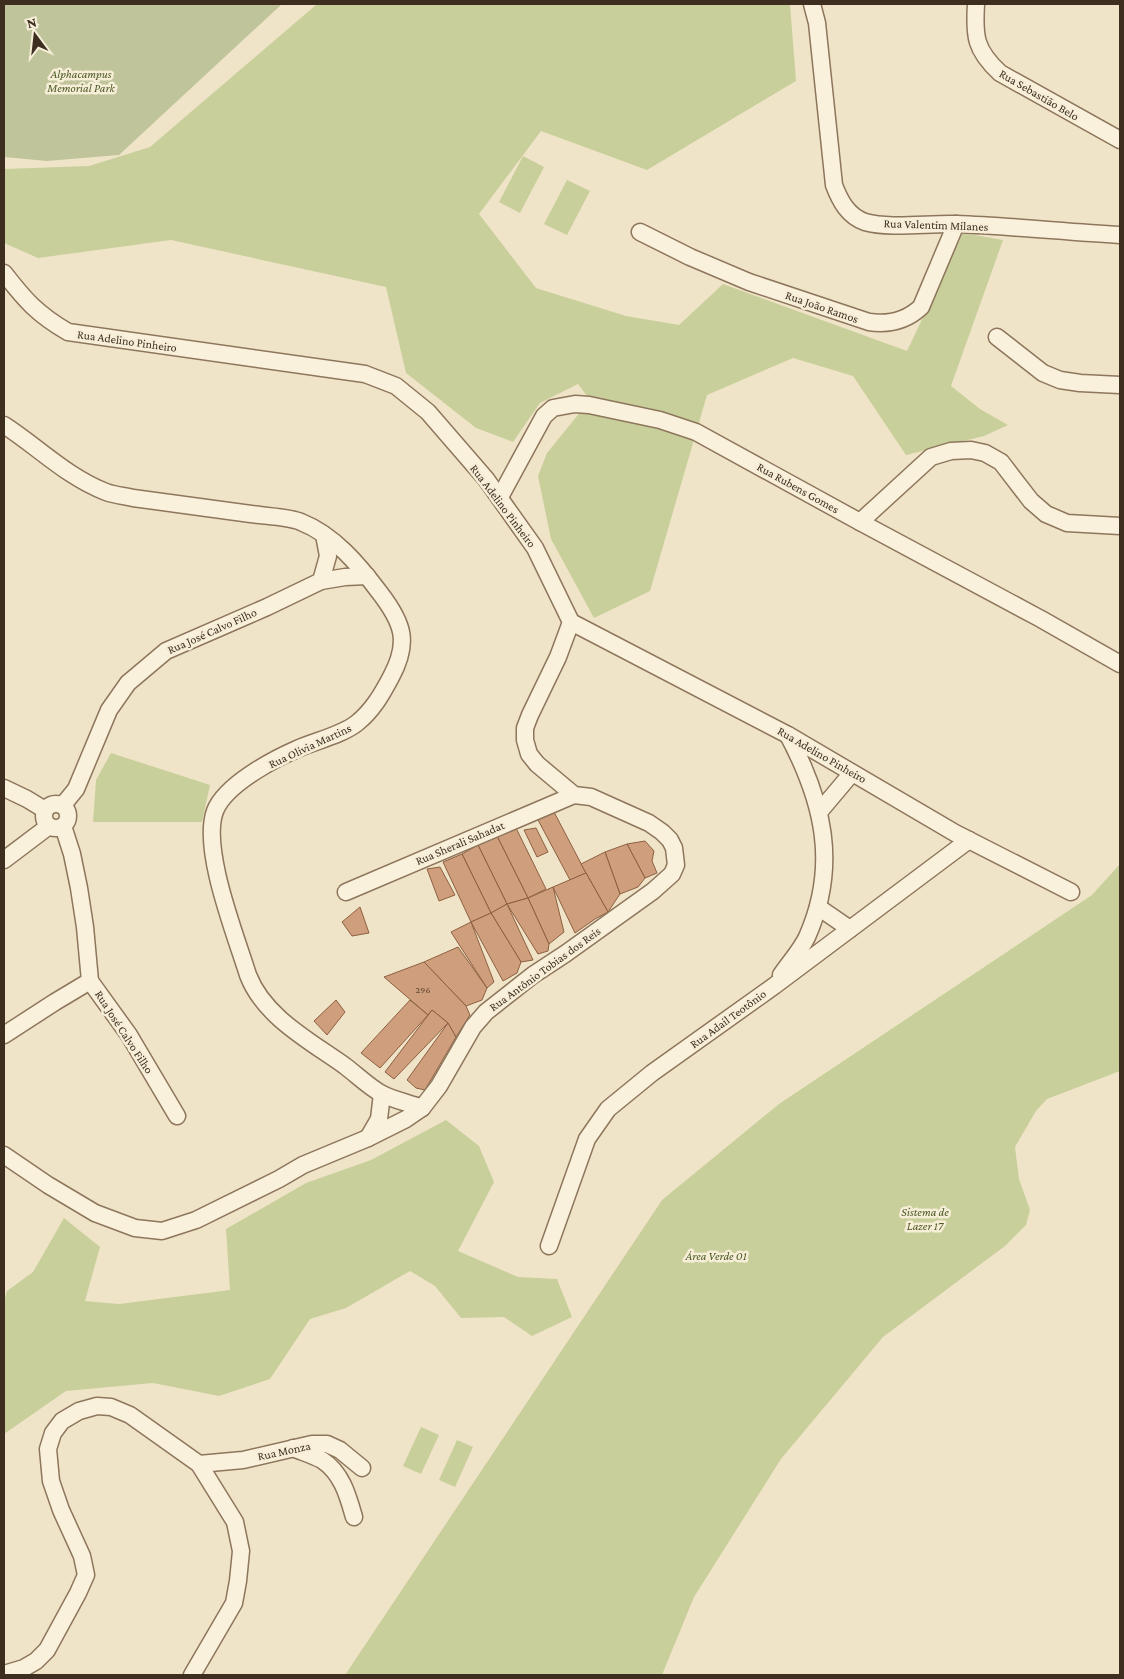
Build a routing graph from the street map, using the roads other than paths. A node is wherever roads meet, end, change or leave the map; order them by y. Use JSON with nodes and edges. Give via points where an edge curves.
{"nodes":[{"id":1,"x":812,"y":4,"type":"edge"},
{"id":2,"x":976,"y":4,"type":"edge"},
{"id":3,"x":1120,"y":140,"type":"edge"},
{"id":4,"x":956,"y":224,"type":"junction"},
{"id":5,"x":640,"y":232,"type":"dead end"},
{"id":6,"x":1120,"y":236,"type":"edge"},
{"id":7,"x":4,"y":273,"type":"edge"},
{"id":8,"x":997,"y":338,"type":"dead end"},
{"id":9,"x":1120,"y":385,"type":"edge"},
{"id":10,"x":4,"y":425,"type":"edge"},
{"id":11,"x":500,"y":497,"type":"junction"},
{"id":12,"x":860,"y":522,"type":"junction"},
{"id":13,"x":1120,"y":526,"type":"edge"},
{"id":14,"x":324,"y":535,"type":"junction"},
{"id":15,"x":367,"y":576,"type":"junction"},
{"id":16,"x":321,"y":581,"type":"junction"},
{"id":17,"x":571,"y":622,"type":"junction"},
{"id":18,"x":1120,"y":664,"type":"edge"},
{"id":19,"x":788,"y":735,"type":"junction"},
{"id":20,"x":852,"y":772,"type":"junction"},
{"id":21,"x":4,"y":788,"type":"edge"},
{"id":22,"x":574,"y":795,"type":"junction"},
{"id":23,"x":63,"y":805,"type":"junction"},
{"id":24,"x":45,"y":810,"type":"junction"},
{"id":25,"x":820,"y":811,"type":"junction"},
{"id":26,"x":56,"y":826,"type":"junction"},
{"id":27,"x":969,"y":840,"type":"junction"},
{"id":28,"x":4,"y":860,"type":"edge"},
{"id":29,"x":346,"y":892,"type":"dead end"},
{"id":30,"x":1071,"y":892,"type":"dead end"},
{"id":31,"x":818,"y":907,"type":"junction"},
{"id":32,"x":850,"y":929,"type":"junction"},
{"id":33,"x":90,"y":981,"type":"junction"},
{"id":34,"x":774,"y":986,"type":"junction"},
{"id":35,"x":4,"y":1035,"type":"edge"},
{"id":36,"x":382,"y":1094,"type":"junction"},
{"id":37,"x":422,"y":1108,"type":"junction"},
{"id":38,"x":177,"y":1116,"type":"dead end"},
{"id":39,"x":368,"y":1138,"type":"junction"},
{"id":40,"x":4,"y":1155,"type":"edge"},
{"id":41,"x":549,"y":1246,"type":"dead end"},
{"id":42,"x":293,"y":1448,"type":"junction"},
{"id":43,"x":199,"y":1464,"type":"junction"},
{"id":44,"x":362,"y":1468,"type":"dead end"},
{"id":45,"x":354,"y":1517,"type":"dead end"},
{"id":46,"x":4,"y":1674,"type":"edge"},
{"id":47,"x":192,"y":1675,"type":"edge"}],
"edges":[{"from":1,"to":4,"type":"street","name":"Rua Valentim Milanes","via":[[817,23],[830,162],[840,202],[864,222]]},
{"from":2,"to":3,"type":"street","name":"Rua Sebastião Belo","via":[[974,30],[987,62],[1000,73]]},
{"from":4,"to":5,"type":"street","name":"Rua João Ramos","via":[[921,307],[911,316],[882,324],[749,282]]},
{"from":4,"to":6,"type":"street","name":"Rua Valentim Milanes"},
{"from":7,"to":11,"type":"street","name":"Rua Adelino Pinheiro","via":[[46,320],[68,332],[365,374],[396,386],[428,412]]},
{"from":8,"to":9,"type":"street","via":[[1043,372],[1060,380]]},
{"from":10,"to":14,"type":"street","name":"Rua Olivia Martins","via":[[70,473],[108,493],[300,521]]},
{"from":11,"to":12,"type":"street","name":"Rua Rubens Gomes","via":[[544,416],[554,408],[575,404],[660,420],[696,432]]},
{"from":11,"to":17,"type":"street","name":"Rua Adelino Pinheiro","via":[[536,548]]},
{"from":12,"to":13,"type":"street","via":[[932,457],[971,450],[1001,462],[1031,501],[1046,514],[1067,523]]},
{"from":12,"to":18,"type":"street","name":"Rua Rubens Gomes"},
{"from":14,"to":15,"type":"street","name":"Rua Olivia Martins","via":[[350,556]]},
{"from":14,"to":16,"type":"street","via":[[328,556]]},
{"from":15,"to":16,"type":"street","name":"Rua José Calvo Filho"},
{"from":15,"to":36,"type":"street","name":"Rua Olivia Martins","via":[[402,628],[399,663],[376,704],[356,724],[296,750],[260,769],[232,789],[215,811],[212,835],[219,882],[253,988],[281,1019]]},
{"from":16,"to":23,"type":"street","name":"Rua José Calvo Filho","via":[[166,651],[128,683],[109,710],[76,789]]},
{"from":17,"to":19,"type":"street","name":"Rua Adelino Pinheiro"},
{"from":17,"to":22,"type":"street","name":"Rua Antônio Tobias dos Reis","via":[[530,715],[525,740],[529,754],[537,764]]},
{"from":19,"to":20,"type":"street","name":"Rua Adelino Pinheiro"},
{"from":19,"to":25,"type":"street","via":[[804,765]]},
{"from":20,"to":25,"type":"street"},
{"from":20,"to":27,"type":"street","name":"Rua Adelino Pinheiro"},
{"from":21,"to":24,"type":"street"},
{"from":22,"to":29,"type":"street","name":"Rua Sherali Sahadat"},
{"from":22,"to":37,"type":"street","name":"Rua Antônio Tobias dos Reis","via":[[591,797],[662,832],[674,848],[676,864],[672,874],[486,1012]]},
{"from":23,"to":24,"type":"street","via":[[53,804]]},
{"from":23,"to":26,"type":"street","via":[[68,812],[66,824]]},
{"from":24,"to":26,"type":"street","via":[[44,819]]},
{"from":25,"to":31,"type":"street","via":[[824,866]]},
{"from":26,"to":28,"type":"street"},
{"from":26,"to":33,"type":"street","name":"Rua José Calvo Filho","via":[[72,854],[86,927]]},
{"from":27,"to":30,"type":"street","name":"Rua Adelino Pinheiro"},
{"from":27,"to":32,"type":"street","name":"Rua Adail Teotônio"},
{"from":31,"to":32,"type":"street"},
{"from":31,"to":34,"type":"street","via":[[806,939]]},
{"from":32,"to":34,"type":"street","name":"Rua Adail Teotônio"},
{"from":33,"to":35,"type":"street"},
{"from":33,"to":38,"type":"street","name":"Rua José Calvo Filho","via":[[129,1035]]},
{"from":34,"to":41,"type":"street","name":"Rua Adail Teotônio","via":[[652,1073],[608,1109],[588,1139]]},
{"from":36,"to":37,"type":"street","name":"Rua Olivia Martins"},
{"from":36,"to":39,"type":"street","via":[[379,1119]]},
{"from":37,"to":39,"type":"street","name":"Rua Antônio Tobias dos Reis","via":[[406,1120]]},
{"from":39,"to":40,"type":"street","name":"Rua Antônio Tobias dos Reis","via":[[303,1165],[196,1220],[162,1231],[135,1228],[95,1213]]},
{"from":42,"to":43,"type":"street","name":"Rua Monza","via":[[243,1460]]},
{"from":42,"to":44,"type":"street","name":"Rua Monza","via":[[327,1444]]},
{"from":42,"to":45,"type":"street","via":[[322,1460],[333,1470],[342,1481]]},
{"from":43,"to":46,"type":"street","via":[[130,1415],[111,1407],[97,1406],[79,1411],[62,1421],[53,1433],[48,1449],[51,1481],[82,1556],[86,1575],[46,1650],[24,1668]]},
{"from":43,"to":47,"type":"street","via":[[235,1522],[241,1551],[234,1603]]}]}
